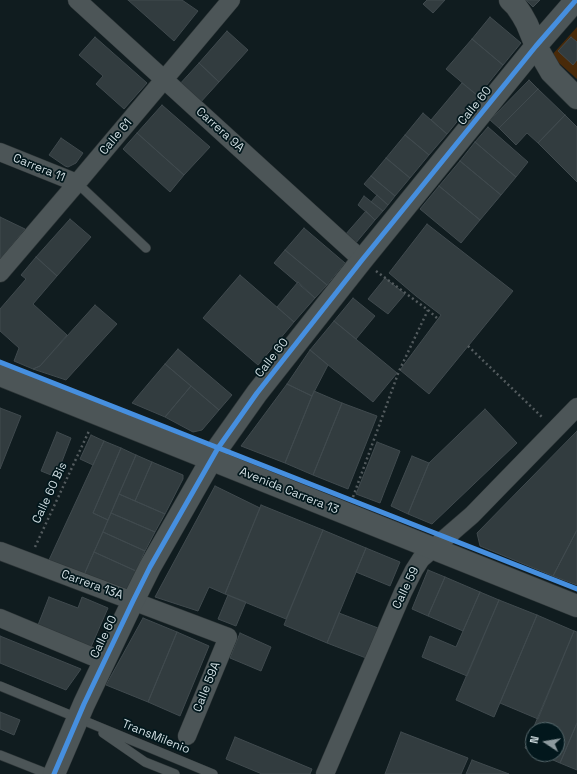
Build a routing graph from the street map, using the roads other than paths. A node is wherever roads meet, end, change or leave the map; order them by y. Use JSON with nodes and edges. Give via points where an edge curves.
{"nodes":[{"id":1,"x":78,"y":0,"type":"edge"},
{"id":2,"x":231,"y":0,"type":"edge"},
{"id":3,"x":510,"y":0,"type":"edge"},
{"id":4,"x":576,"y":0,"type":"edge"},
{"id":5,"x":536,"y":46,"type":"junction"},
{"id":6,"x":164,"y":79,"type":"junction"},
{"id":7,"x":577,"y":98,"type":"edge"},
{"id":8,"x":0,"y":152,"type":"edge"},
{"id":9,"x":77,"y":184,"type":"junction"},
{"id":10,"x":146,"y":248,"type":"dead end"},
{"id":11,"x":368,"y":265,"type":"junction"},
{"id":12,"x":0,"y":273,"type":"edge"},
{"id":13,"x":0,"y":375,"type":"edge"},
{"id":14,"x":577,"y":407,"type":"edge"},
{"id":15,"x":211,"y":459,"type":"junction"},
{"id":16,"x":433,"y":548,"type":"junction"},
{"id":17,"x":0,"y":552,"type":"edge"},
{"id":18,"x":133,"y":601,"type":"junction"},
{"id":19,"x":577,"y":606,"type":"edge"},
{"id":20,"x":0,"y":618,"type":"edge"},
{"id":21,"x":228,"y":637,"type":"joint"},
{"id":22,"x":103,"y":661,"type":"junction"},
{"id":23,"x":0,"y":686,"type":"edge"},
{"id":24,"x":83,"y":721,"type":"junction"},
{"id":25,"x":187,"y":736,"type":"dead end"},
{"id":26,"x":0,"y":755,"type":"edge"},
{"id":27,"x":48,"y":774,"type":"edge"},
{"id":28,"x":54,"y":774,"type":"edge"},
{"id":29,"x":175,"y":774,"type":"edge"},
{"id":30,"x":213,"y":774,"type":"edge"},
{"id":31,"x":325,"y":774,"type":"edge"}],
"edges":[{"from":1,"to":6,"type":"street","name":"Carrera 9A"},
{"from":2,"to":6,"type":"street","name":"Calle 61"},
{"from":3,"to":5,"type":"street","via":[[527,24]]},
{"from":4,"to":5,"type":"street","name":"Calle 60"},
{"from":5,"to":7,"type":"street","via":[[551,72]]},
{"from":5,"to":11,"type":"street","name":"Calle 60"},
{"from":6,"to":9,"type":"street","name":"Calle 61"},
{"from":6,"to":11,"type":"street","name":"Carrera 9A"},
{"from":8,"to":9,"type":"street","name":"Carrera 11"},
{"from":9,"to":10,"type":"lane"},
{"from":9,"to":12,"type":"street","name":"Calle 61"},
{"from":11,"to":15,"type":"street","name":"Calle 60","via":[[257,393]]},
{"from":13,"to":15,"type":"street","name":"Avenida Carrera 13"},
{"from":14,"to":16,"type":"street","name":"Calle 59","via":[[472,515]]},
{"from":15,"to":16,"type":"street","name":"Avenida Carrera 13"},
{"from":15,"to":18,"type":"street","name":"Calle 60"},
{"from":16,"to":19,"type":"street","name":"Avenida Carrera 13"},
{"from":16,"to":31,"type":"street","name":"Calle 59","via":[[421,559],[403,592]]},
{"from":17,"to":18,"type":"street","name":"Carrera 13A"},
{"from":18,"to":21,"type":"street","name":"Carrera 13A"},
{"from":18,"to":22,"type":"street","name":"Calle 60"},
{"from":20,"to":22,"type":"street"},
{"from":21,"to":25,"type":"street","name":"Calle 59A"},
{"from":22,"to":24,"type":"street","name":"Calle 60"},
{"from":23,"to":24,"type":"lane","name":"TransMilenio"},
{"from":24,"to":28,"type":"street","name":"Calle 60"},
{"from":24,"to":29,"type":"lane","name":"TransMilenio","via":[[145,762]]},
{"from":24,"to":30,"type":"lane","name":"TransMilenio"},
{"from":26,"to":27,"type":"lane"}]}
